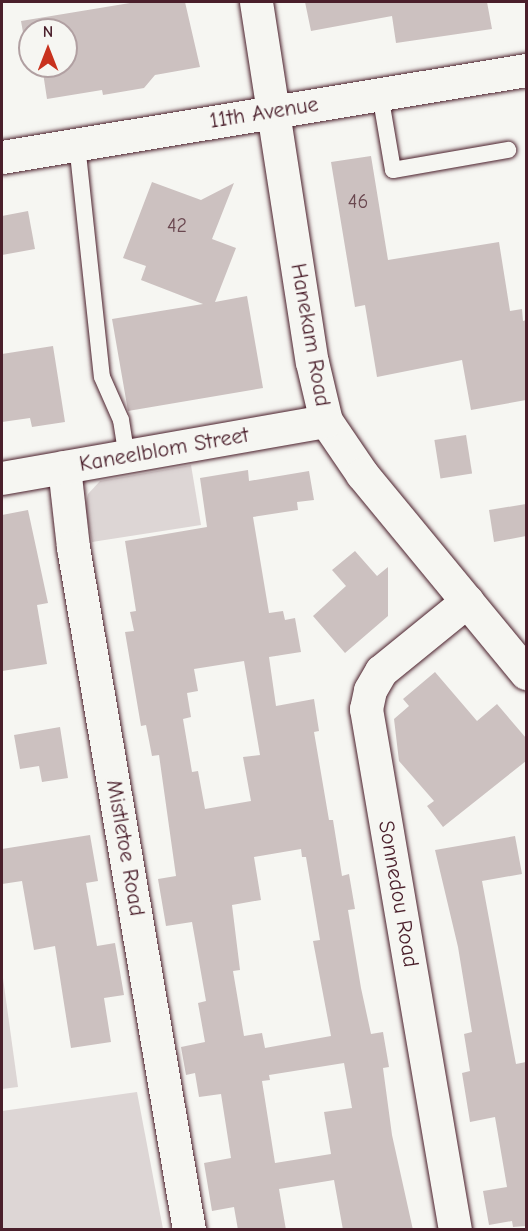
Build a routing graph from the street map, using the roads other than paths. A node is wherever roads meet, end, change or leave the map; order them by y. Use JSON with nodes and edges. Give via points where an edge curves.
{"nodes":[{"id":1,"x":256,"y":2,"type":"edge"},
{"id":2,"x":526,"y":70,"type":"edge"},
{"id":3,"x":380,"y":94,"type":"junction"},
{"id":4,"x":272,"y":111,"type":"junction"},
{"id":5,"x":77,"y":144,"type":"junction"},
{"id":6,"x":508,"y":150,"type":"dead end"},
{"id":7,"x":2,"y":157,"type":"edge"},
{"id":8,"x":326,"y":421,"type":"junction"},
{"id":9,"x":127,"y":456,"type":"junction"},
{"id":10,"x":64,"y":467,"type":"junction"},
{"id":11,"x":2,"y":478,"type":"edge"},
{"id":12,"x":467,"y":601,"type":"junction"},
{"id":13,"x":526,"y":673,"type":"edge"},
{"id":14,"x":189,"y":1230,"type":"edge"},
{"id":15,"x":455,"y":1230,"type":"edge"}],
"edges":[{"from":1,"to":4,"type":"street","name":"Hanekam Road"},
{"from":2,"to":3,"type":"street","name":"11th Avenue"},
{"from":3,"to":4,"type":"street","name":"11th Avenue"},
{"from":3,"to":6,"type":"lane","via":[[393,170]]},
{"from":4,"to":5,"type":"street","name":"11th Avenue"},
{"from":4,"to":8,"type":"street","name":"Hanekam Road","via":[[312,362]]},
{"from":5,"to":7,"type":"street","name":"11th Avenue"},
{"from":5,"to":9,"type":"lane","via":[[102,377],[121,420]]},
{"from":8,"to":9,"type":"street","name":"Kaneelblom Street"},
{"from":8,"to":12,"type":"street","name":"Hanekam Road","via":[[362,474]]},
{"from":9,"to":10,"type":"street","name":"Kaneelblom Street"},
{"from":10,"to":11,"type":"street","name":"Kaneelblom Street"},
{"from":10,"to":14,"type":"street","name":"Mistletoe Road","via":[[73,547]]},
{"from":12,"to":13,"type":"street","name":"Hanekam Road"},
{"from":12,"to":15,"type":"street","name":"Sonnedou Road","via":[[381,671],[370,690],[366,709]]}]}
